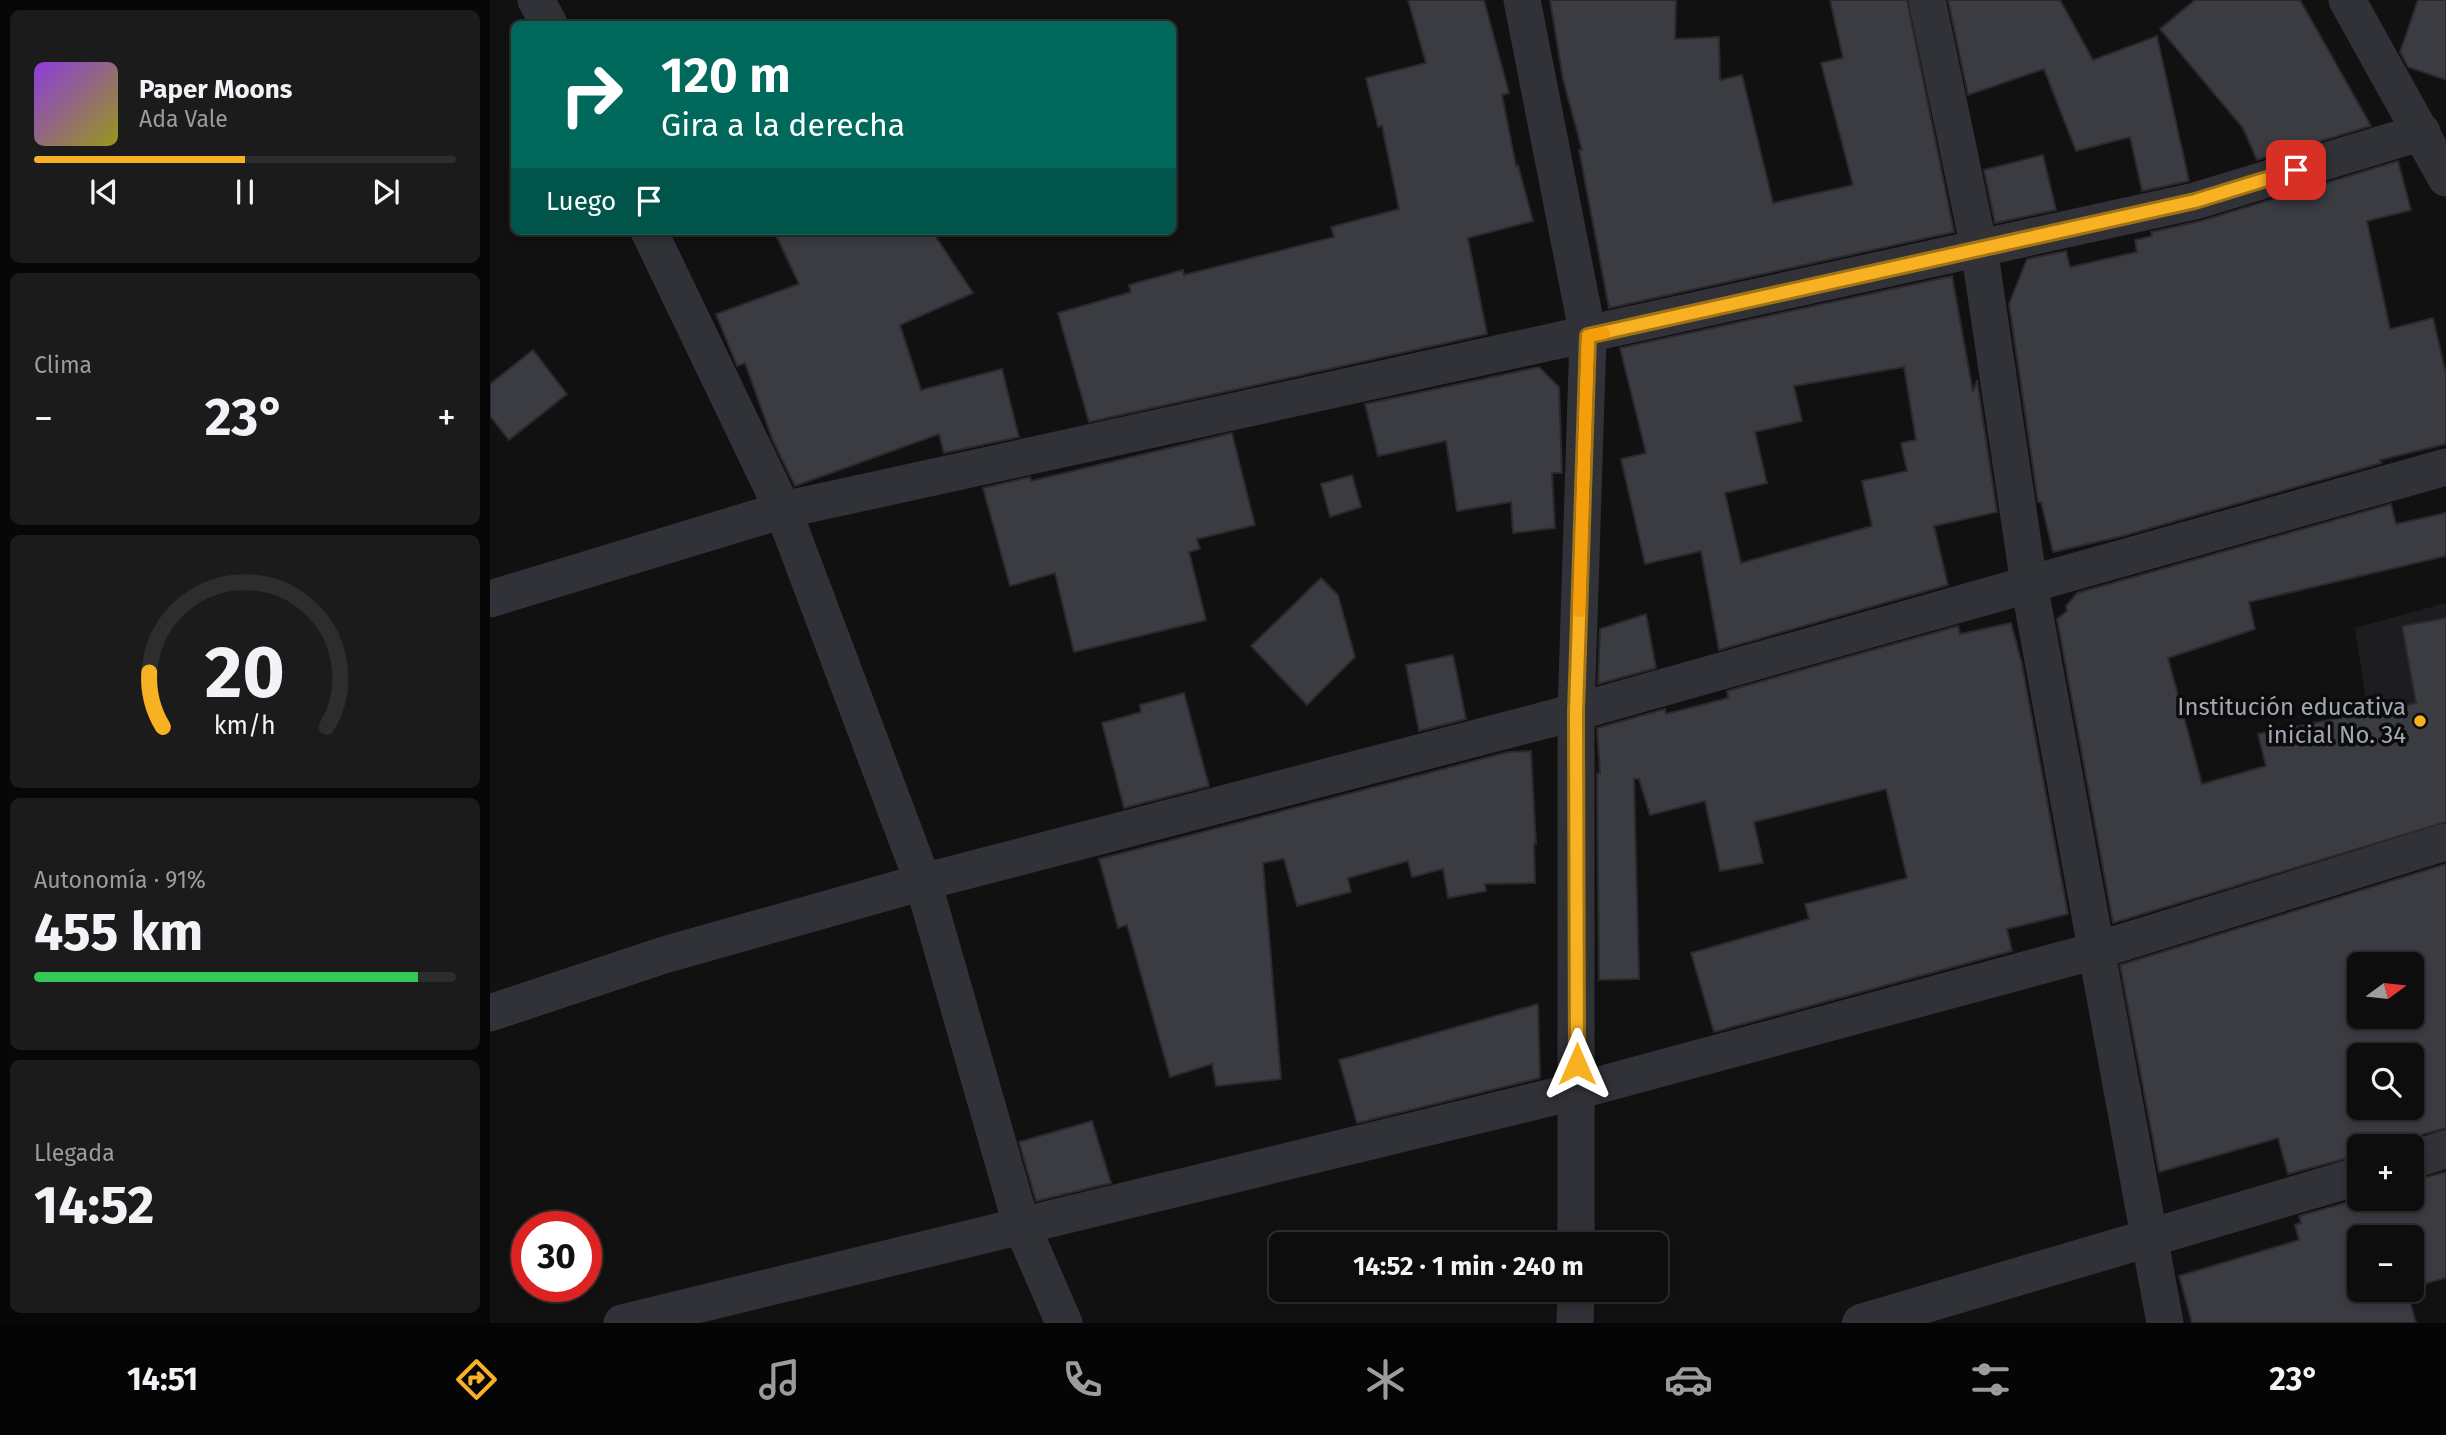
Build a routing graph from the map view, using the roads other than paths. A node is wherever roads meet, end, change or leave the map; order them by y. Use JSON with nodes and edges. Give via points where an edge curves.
{"nodes":[{"id":1,"x":537,"y":0,"type":"edge"},
{"id":2,"x":1522,"y":0,"type":"edge"},
{"id":3,"x":1927,"y":0,"type":"edge"},
{"id":4,"x":2347,"y":0,"type":"edge"},
{"id":5,"x":548,"y":21,"type":"edge"},
{"id":6,"x":2422,"y":132,"type":"junction"},
{"id":7,"x":2446,"y":178,"type":"edge"},
{"id":8,"x":651,"y":235,"type":"edge"},
{"id":9,"x":1979,"y":248,"type":"junction"},
{"id":10,"x":1588,"y":336,"type":"junction"},
{"id":11,"x":2446,"y":467,"type":"edge"},
{"id":12,"x":783,"y":510,"type":"junction"},
{"id":13,"x":2029,"y":584,"type":"junction"},
{"id":14,"x":490,"y":598,"type":"edge"},
{"id":15,"x":1576,"y":712,"type":"junction"},
{"id":16,"x":2446,"y":842,"type":"edge"},
{"id":17,"x":923,"y":882,"type":"junction"},
{"id":18,"x":2095,"y":951,"type":"junction"},
{"id":19,"x":490,"y":1013,"type":"edge"},
{"id":20,"x":1577,"y":1091,"type":"junction"},
{"id":21,"x":2446,"y":1149,"type":"edge"},
{"id":22,"x":2424,"y":1156,"type":"edge"},
{"id":23,"x":2347,"y":1180,"type":"edge"},
{"id":24,"x":1021,"y":1224,"type":"junction"},
{"id":25,"x":1576,"y":1232,"type":"edge"},
{"id":26,"x":2149,"y":1240,"type":"junction"},
{"id":27,"x":1576,"y":1302,"type":"edge"},
{"id":28,"x":622,"y":1323,"type":"edge"},
{"id":29,"x":1064,"y":1323,"type":"edge"},
{"id":30,"x":1575,"y":1323,"type":"edge"},
{"id":31,"x":1861,"y":1323,"type":"edge"},
{"id":32,"x":2165,"y":1323,"type":"edge"}],
"edges":[{"from":1,"to":5,"type":"street"},
{"from":2,"to":10,"type":"street"},
{"from":3,"to":9,"type":"street"},
{"from":4,"to":6,"type":"street"},
{"from":6,"to":7,"type":"street"},
{"from":6,"to":9,"type":"street","via":[[2195,201]]},
{"from":8,"to":12,"type":"street"},
{"from":9,"to":10,"type":"street"},
{"from":9,"to":13,"type":"street"},
{"from":10,"to":12,"type":"street"},
{"from":10,"to":15,"type":"street"},
{"from":11,"to":13,"type":"street"},
{"from":12,"to":14,"type":"street"},
{"from":12,"to":17,"type":"street"},
{"from":13,"to":15,"type":"street"},
{"from":13,"to":18,"type":"street"},
{"from":15,"to":17,"type":"street"},
{"from":15,"to":20,"type":"street"},
{"from":16,"to":18,"type":"street"},
{"from":17,"to":19,"type":"street","via":[[664,955]]},
{"from":17,"to":24,"type":"street"},
{"from":18,"to":20,"type":"street"},
{"from":18,"to":26,"type":"street"},
{"from":20,"to":24,"type":"street"},
{"from":20,"to":25,"type":"street"},
{"from":21,"to":22,"type":"street"},
{"from":23,"to":26,"type":"street"},
{"from":24,"to":28,"type":"street"},
{"from":24,"to":29,"type":"street"},
{"from":26,"to":31,"type":"street"},
{"from":26,"to":32,"type":"street"},
{"from":27,"to":30,"type":"street"}]}
